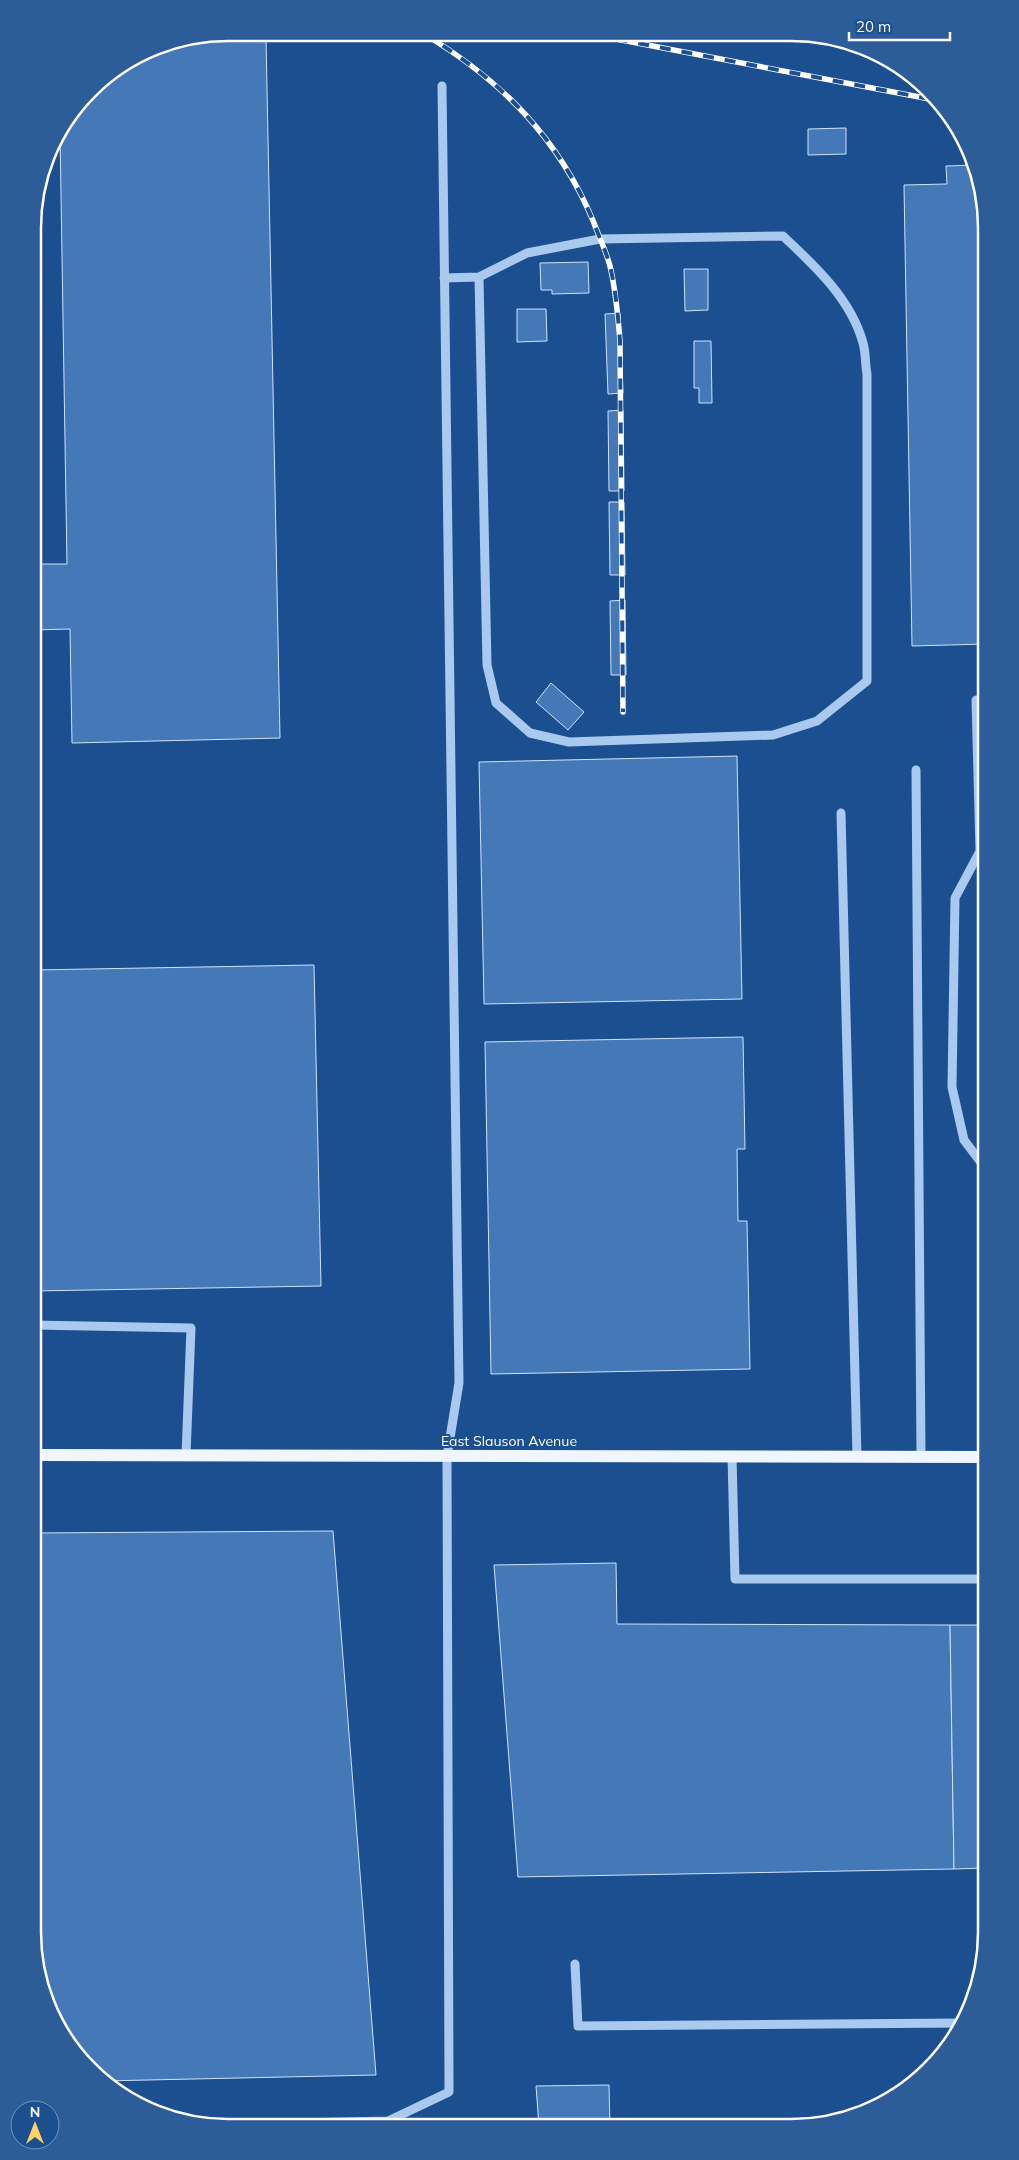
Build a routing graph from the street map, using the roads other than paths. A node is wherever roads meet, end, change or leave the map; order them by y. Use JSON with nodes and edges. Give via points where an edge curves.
{"nodes":[{"id":1,"x":442,"y":86,"type":"dead end"},
{"id":2,"x":444,"y":278,"type":"junction"},
{"id":3,"x":479,"y":278,"type":"junction"},
{"id":4,"x":978,"y":700,"type":"edge"},
{"id":5,"x":916,"y":770,"type":"dead end"},
{"id":6,"x":978,"y":776,"type":"edge"},
{"id":7,"x":841,"y":813,"type":"dead end"},
{"id":8,"x":978,"y":855,"type":"edge"},
{"id":9,"x":978,"y":1158,"type":"edge"},
{"id":10,"x":41,"y":1325,"type":"edge"},
{"id":11,"x":41,"y":1455,"type":"edge"},
{"id":12,"x":186,"y":1455,"type":"junction"},
{"id":13,"x":447,"y":1456,"type":"junction"},
{"id":14,"x":732,"y":1456,"type":"junction"},
{"id":15,"x":857,"y":1457,"type":"junction"},
{"id":16,"x":921,"y":1457,"type":"junction"},
{"id":17,"x":978,"y":1457,"type":"edge"},
{"id":18,"x":978,"y":1579,"type":"edge"},
{"id":19,"x":575,"y":1964,"type":"dead end"},
{"id":20,"x":954,"y":2023,"type":"edge"},
{"id":21,"x":392,"y":2119,"type":"edge"}],
"edges":[{"from":1,"to":2,"type":"lane"},
{"from":2,"to":3,"type":"lane"},
{"from":2,"to":13,"type":"lane","via":[[459,1383]]},
{"from":3,"to":3,"type":"lane","via":[[527,254],[600,239],[764,236],[783,236],[821,272],[847,307],[863,343],[866,374],[866,682],[817,721],[773,735],[569,742],[530,734],[496,703],[487,665]]},
{"from":4,"to":6,"type":"lane"},
{"from":5,"to":16,"type":"lane"},
{"from":7,"to":15,"type":"lane"},
{"from":8,"to":9,"type":"lane","via":[[955,898],[952,1087],[964,1140]]},
{"from":10,"to":12,"type":"lane","via":[[191,1328]]},
{"from":11,"to":12,"type":"main road","name":"East Slauson Avenue"},
{"from":12,"to":13,"type":"main road","name":"East Slauson Avenue"},
{"from":13,"to":14,"type":"main road","name":"East Slauson Avenue"},
{"from":13,"to":21,"type":"lane","via":[[449,2092]]},
{"from":14,"to":15,"type":"main road","name":"East Slauson Avenue"},
{"from":14,"to":18,"type":"lane","via":[[735,1579]]},
{"from":15,"to":16,"type":"main road","name":"East Slauson Avenue"},
{"from":16,"to":17,"type":"main road","name":"East Slauson Avenue"},
{"from":19,"to":20,"type":"lane","via":[[578,2026]]}]}
